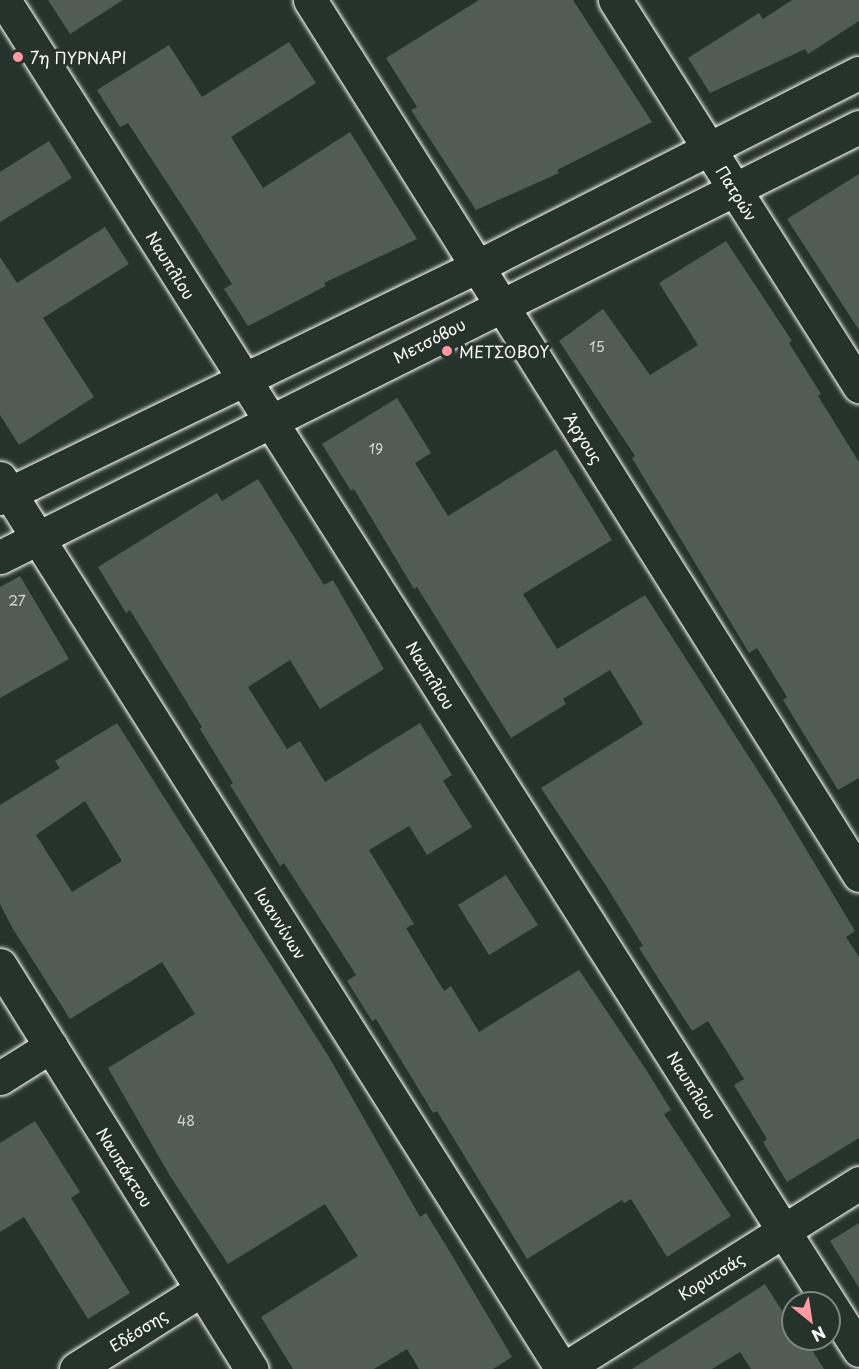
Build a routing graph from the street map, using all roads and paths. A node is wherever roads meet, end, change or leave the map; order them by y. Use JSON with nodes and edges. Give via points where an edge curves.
{"nodes":[{"id":1,"x":4,"y":0,"type":"edge"},
{"id":2,"x":310,"y":0,"type":"edge"},
{"id":3,"x":615,"y":0,"type":"edge"},
{"id":4,"x":859,"y":73,"type":"edge"},
{"id":5,"x":859,"y":126,"type":"edge"},
{"id":6,"x":708,"y":148,"type":"junction"},
{"id":7,"x":735,"y":190,"type":"junction"},
{"id":8,"x":476,"y":267,"type":"junction"},
{"id":9,"x":499,"y":304,"type":"junction"},
{"id":10,"x":243,"y":379,"type":"junction"},
{"id":11,"x":859,"y":386,"type":"edge"},
{"id":12,"x":270,"y":422,"type":"junction"},
{"id":13,"x":3,"y":490,"type":"edge"},
{"id":14,"x":38,"y":538,"type":"junction"},
{"id":15,"x":0,"y":557,"type":"edge"},
{"id":16,"x":859,"y":875,"type":"edge"},
{"id":17,"x":0,"y":965,"type":"edge"},
{"id":18,"x":51,"y":1046,"type":"junction"},
{"id":19,"x":0,"y":1078,"type":"edge"},
{"id":20,"x":859,"y":1183,"type":"edge"},
{"id":21,"x":784,"y":1230,"type":"junction"},
{"id":22,"x":201,"y":1290,"type":"junction"},
{"id":23,"x":859,"y":1350,"type":"edge"},
{"id":24,"x":76,"y":1369,"type":"edge"},
{"id":25,"x":251,"y":1369,"type":"edge"},
{"id":26,"x":563,"y":1369,"type":"edge"}],
"edges":[{"from":1,"to":10,"type":"street","name":"Ναυπλίου"},
{"from":2,"to":8,"type":"street","name":"Άργους"},
{"from":3,"to":6,"type":"street","name":"Πατρών"},
{"from":4,"to":6,"type":"street"},
{"from":5,"to":7,"type":"street","name":"Μετσόβου"},
{"from":6,"to":7,"type":"street","name":"Πατρών"},
{"from":6,"to":8,"type":"street"},
{"from":7,"to":9,"type":"street","name":"Μετσόβου"},
{"from":7,"to":11,"type":"street","name":"Πατρών"},
{"from":8,"to":9,"type":"street","name":"Άργους"},
{"from":8,"to":10,"type":"street"},
{"from":9,"to":12,"type":"street","name":"Μετσόβου"},
{"from":9,"to":16,"type":"street","name":"Άργους"},
{"from":10,"to":12,"type":"street","name":"Ναυπλίου"},
{"from":10,"to":13,"type":"street"},
{"from":12,"to":14,"type":"street","name":"Μετσόβου"},
{"from":12,"to":21,"type":"street","name":"Ναυπλίου"},
{"from":13,"to":14,"type":"street","name":"Ιωαννίνων"},
{"from":14,"to":15,"type":"street","name":"Μετσόβου"},
{"from":14,"to":26,"type":"street","name":"Ιωαννίνων"},
{"from":17,"to":18,"type":"street","name":"Ναυπάκτου"},
{"from":18,"to":19,"type":"street"},
{"from":18,"to":22,"type":"street","name":"Ναυπάκτου"},
{"from":20,"to":21,"type":"street","name":"Κορυτσάς"},
{"from":21,"to":23,"type":"street","name":"Ναυπλίου"},
{"from":21,"to":26,"type":"street","name":"Κορυτσάς"},
{"from":22,"to":24,"type":"street","name":"Εδέσσης"},
{"from":22,"to":25,"type":"street","name":"Ναυπάκτου"}]}
